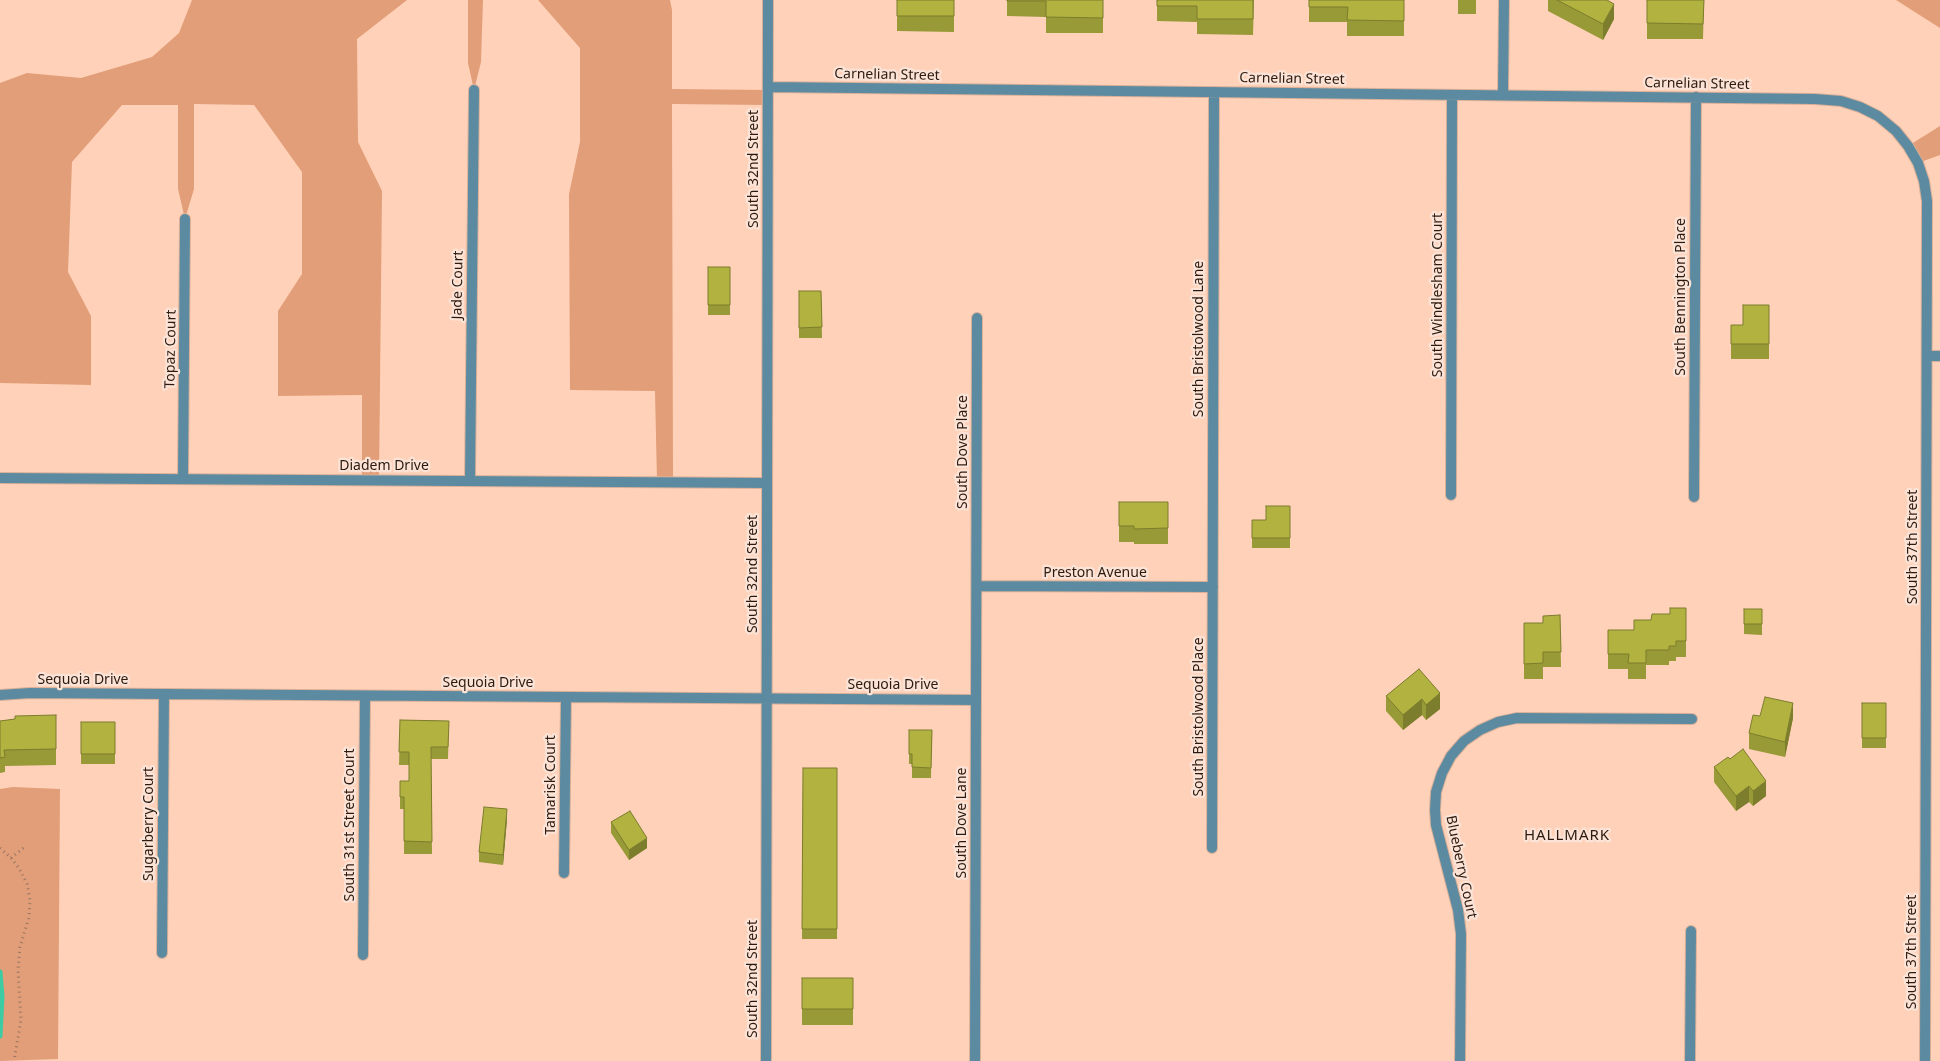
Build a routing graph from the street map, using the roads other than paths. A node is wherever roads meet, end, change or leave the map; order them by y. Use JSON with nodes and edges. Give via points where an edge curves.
{"nodes":[{"id":1,"x":768,"y":0,"type":"edge"},
{"id":2,"x":1504,"y":0,"type":"edge"},
{"id":3,"x":768,"y":87,"type":"junction"},
{"id":4,"x":474,"y":90,"type":"dead end"},
{"id":5,"x":1214,"y":92,"type":"junction"},
{"id":6,"x":1452,"y":95,"type":"junction"},
{"id":7,"x":1503,"y":95,"type":"junction"},
{"id":8,"x":1696,"y":97,"type":"junction"},
{"id":9,"x":1815,"y":99,"type":"joint"},
{"id":10,"x":186,"y":219,"type":"dead end"},
{"id":11,"x":977,"y":318,"type":"dead end"},
{"id":12,"x":1927,"y":356,"type":"junction"},
{"id":13,"x":1940,"y":356,"type":"edge"},
{"id":14,"x":0,"y":478,"type":"edge"},
{"id":15,"x":183,"y":479,"type":"junction"},
{"id":16,"x":470,"y":480,"type":"junction"},
{"id":17,"x":767,"y":483,"type":"junction"},
{"id":18,"x":1451,"y":495,"type":"dead end"},
{"id":19,"x":1694,"y":497,"type":"dead end"},
{"id":20,"x":977,"y":586,"type":"junction"},
{"id":21,"x":1213,"y":587,"type":"junction"},
{"id":22,"x":164,"y":694,"type":"junction"},
{"id":23,"x":0,"y":695,"type":"edge"},
{"id":24,"x":365,"y":696,"type":"junction"},
{"id":25,"x":566,"y":697,"type":"junction"},
{"id":26,"x":767,"y":698,"type":"junction"},
{"id":27,"x":976,"y":700,"type":"junction"},
{"id":28,"x":1692,"y":719,"type":"dead end"},
{"id":29,"x":1212,"y":848,"type":"dead end"},
{"id":30,"x":564,"y":873,"type":"dead end"},
{"id":31,"x":1691,"y":931,"type":"dead end"},
{"id":32,"x":162,"y":953,"type":"dead end"},
{"id":33,"x":363,"y":955,"type":"dead end"},
{"id":34,"x":766,"y":1061,"type":"edge"},
{"id":35,"x":975,"y":1061,"type":"edge"},
{"id":36,"x":1460,"y":1061,"type":"edge"},
{"id":37,"x":1690,"y":1061,"type":"edge"},
{"id":38,"x":1925,"y":1061,"type":"edge"}],
"edges":[{"from":1,"to":3,"type":"street","name":"South 32nd Street"},
{"from":2,"to":7,"type":"street"},
{"from":3,"to":5,"type":"street","name":"Carnelian Street"},
{"from":3,"to":17,"type":"street","name":"South 32nd Street"},
{"from":4,"to":16,"type":"street","name":"Jade Court"},
{"from":5,"to":6,"type":"street","name":"Carnelian Street"},
{"from":5,"to":21,"type":"street","name":"South Bristolwood Lane"},
{"from":6,"to":7,"type":"street","name":"Carnelian Street"},
{"from":6,"to":18,"type":"street","name":"South Windlesham Court"},
{"from":7,"to":8,"type":"street","name":"Carnelian Street"},
{"from":8,"to":9,"type":"street","name":"Carnelian Street"},
{"from":8,"to":19,"type":"street","name":"South Bennington Place"},
{"from":9,"to":12,"type":"street","name":"South 37th Street","via":[[1841,101],[1878,116],[1896,131],[1918,163],[1927,201]]},
{"from":10,"to":15,"type":"street","name":"Topaz Court"},
{"from":11,"to":20,"type":"street","name":"South Dove Place"},
{"from":12,"to":13,"type":"street"},
{"from":12,"to":38,"type":"street","name":"South 37th Street"},
{"from":14,"to":15,"type":"street","name":"Diadem Drive"},
{"from":15,"to":16,"type":"street","name":"Diadem Drive"},
{"from":16,"to":17,"type":"street","name":"Diadem Drive"},
{"from":17,"to":26,"type":"street","name":"South 32nd Street"},
{"from":20,"to":21,"type":"street","name":"Preston Avenue"},
{"from":20,"to":27,"type":"street","name":"South Dove Lane"},
{"from":21,"to":29,"type":"street","name":"South Bristolwood Place"},
{"from":22,"to":23,"type":"street","name":"Sequoia Drive"},
{"from":22,"to":24,"type":"street","name":"Sequoia Drive"},
{"from":22,"to":32,"type":"street","name":"Sugarberry Court"},
{"from":24,"to":25,"type":"street","name":"Sequoia Drive"},
{"from":24,"to":33,"type":"street","name":"South 31st Street Court"},
{"from":25,"to":26,"type":"street","name":"Sequoia Drive"},
{"from":25,"to":30,"type":"street","name":"Tamarisk Court"},
{"from":26,"to":27,"type":"street","name":"Sequoia Drive"},
{"from":26,"to":34,"type":"street","name":"South 32nd Street"},
{"from":27,"to":35,"type":"street","name":"South Dove Lane"},
{"from":28,"to":36,"type":"street","name":"Blueberry Court","via":[[1517,718],[1480,730],[1451,756],[1436,792],[1435,810],[1461,934]]},
{"from":31,"to":37,"type":"street"}]}
